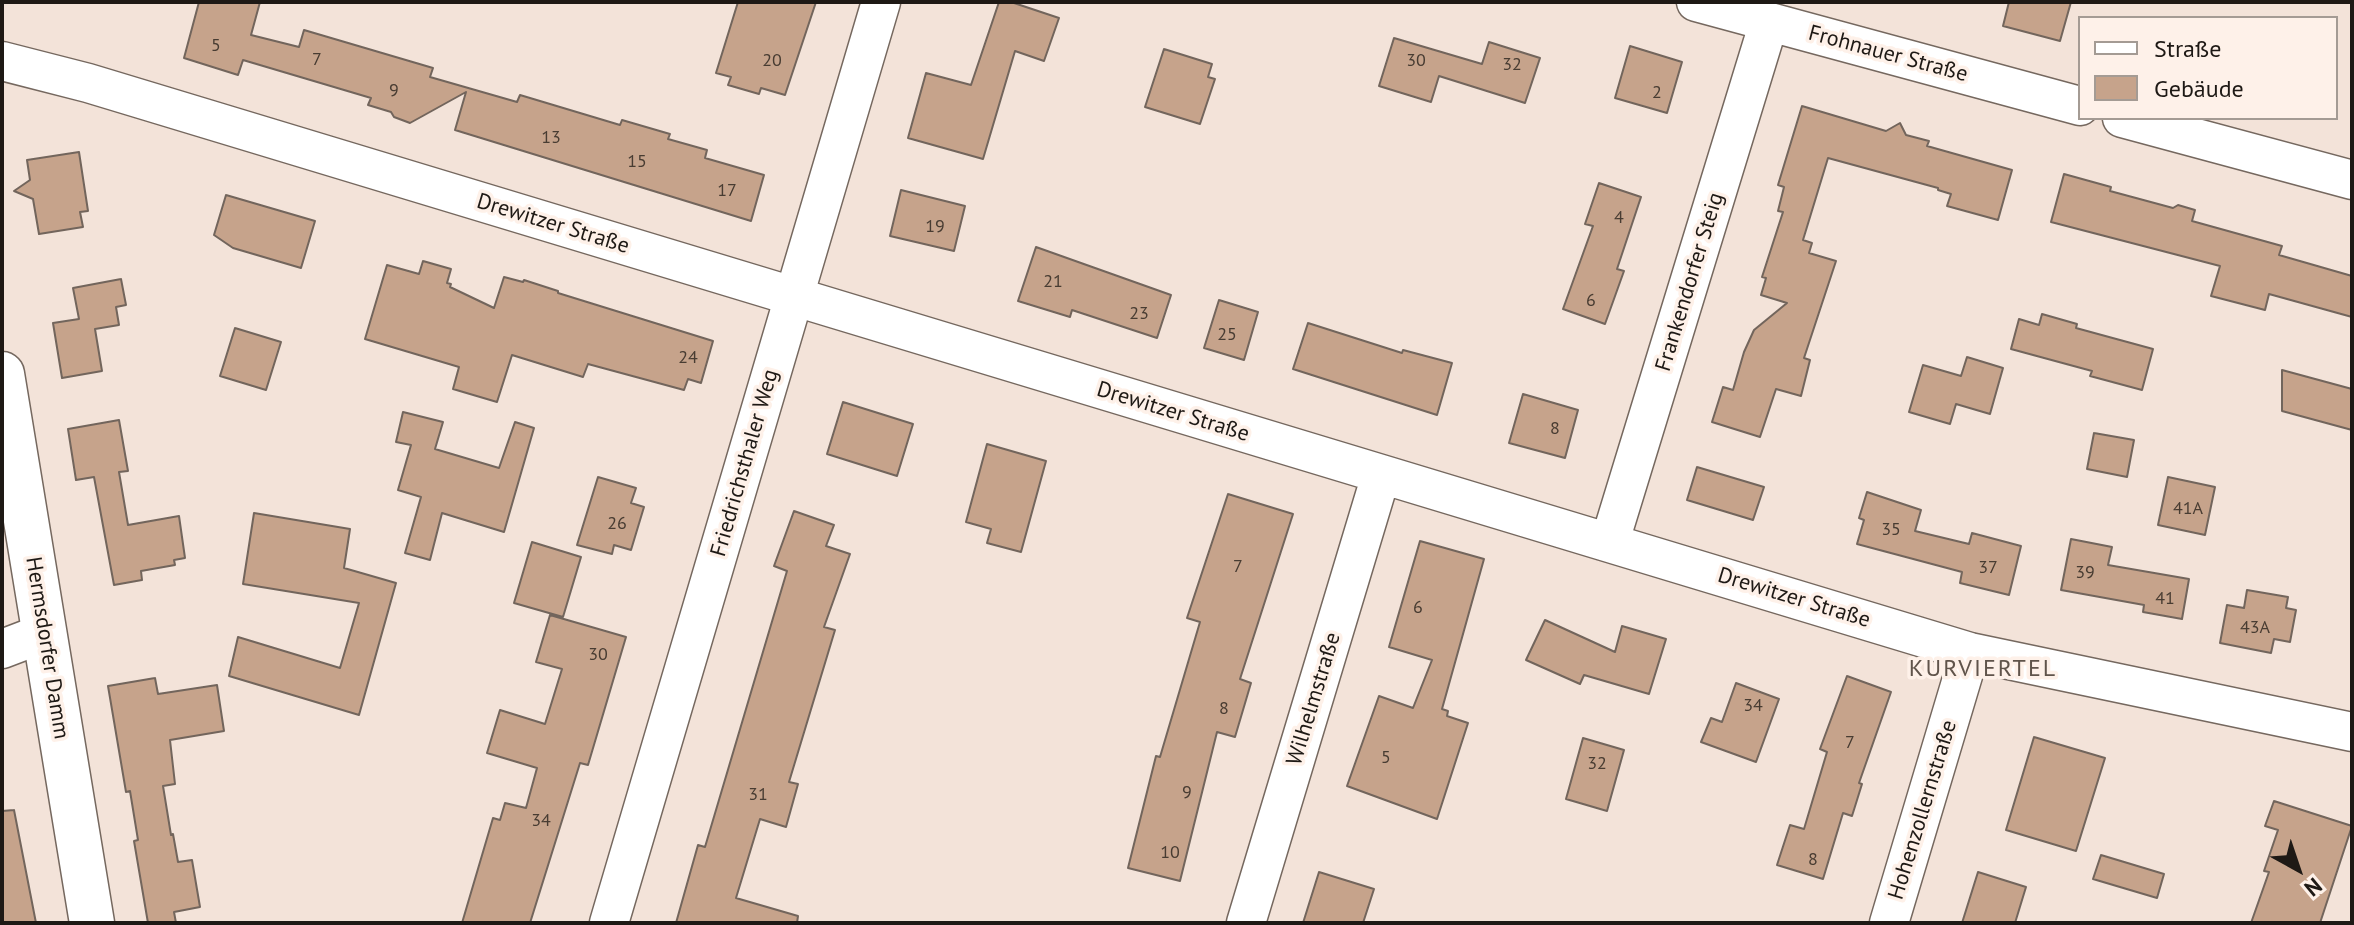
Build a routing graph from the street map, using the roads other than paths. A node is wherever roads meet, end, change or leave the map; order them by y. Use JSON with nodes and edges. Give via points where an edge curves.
{"nodes":[{"id":1,"x":881,"y":2,"type":"edge"},
{"id":2,"x":1696,"y":2,"type":"edge"},
{"id":3,"x":1769,"y":22,"type":"junction"},
{"id":4,"x":2,"y":61,"type":"edge"},
{"id":5,"x":2078,"y":105,"type":"edge"},
{"id":6,"x":2129,"y":120,"type":"edge"},
{"id":7,"x":2352,"y":180,"type":"edge"},
{"id":8,"x":795,"y":297,"type":"junction"},
{"id":9,"x":2,"y":374,"type":"edge"},
{"id":10,"x":1381,"y":475,"type":"junction"},
{"id":11,"x":1610,"y":541,"type":"junction"},
{"id":12,"x":44,"y":633,"type":"junction"},
{"id":13,"x":2,"y":649,"type":"edge"},
{"id":14,"x":1970,"y":652,"type":"junction"},
{"id":15,"x":2352,"y":732,"type":"edge"},
{"id":16,"x":92,"y":923,"type":"edge"},
{"id":17,"x":609,"y":923,"type":"edge"},
{"id":18,"x":1246,"y":923,"type":"edge"},
{"id":19,"x":1889,"y":923,"type":"edge"}],
"edges":[{"from":1,"to":8,"type":"street","name":"Friedrichsthaler Weg"},
{"from":2,"to":3,"type":"street","name":"Frohnauer Straße"},
{"from":3,"to":5,"type":"street","name":"Frohnauer Straße"},
{"from":3,"to":11,"type":"street","name":"Frankendorfer Steig"},
{"from":4,"to":8,"type":"street","name":"Drewitzer Straße"},
{"from":6,"to":7,"type":"street"},
{"from":8,"to":10,"type":"street","name":"Drewitzer Straße"},
{"from":8,"to":17,"type":"street","name":"Friedrichsthaler Weg"},
{"from":9,"to":12,"type":"main road","name":"Hermsdorfer Damm"},
{"from":10,"to":11,"type":"street","name":"Drewitzer Straße"},
{"from":10,"to":18,"type":"street","name":"Wilhelmstraße"},
{"from":11,"to":14,"type":"street","name":"Drewitzer Straße"},
{"from":12,"to":13,"type":"street"},
{"from":12,"to":16,"type":"main road","name":"Hermsdorfer Damm"},
{"from":14,"to":15,"type":"street","name":"Drewitzer Straße"},
{"from":14,"to":19,"type":"street","name":"Hohenzollernstraße"}]}
